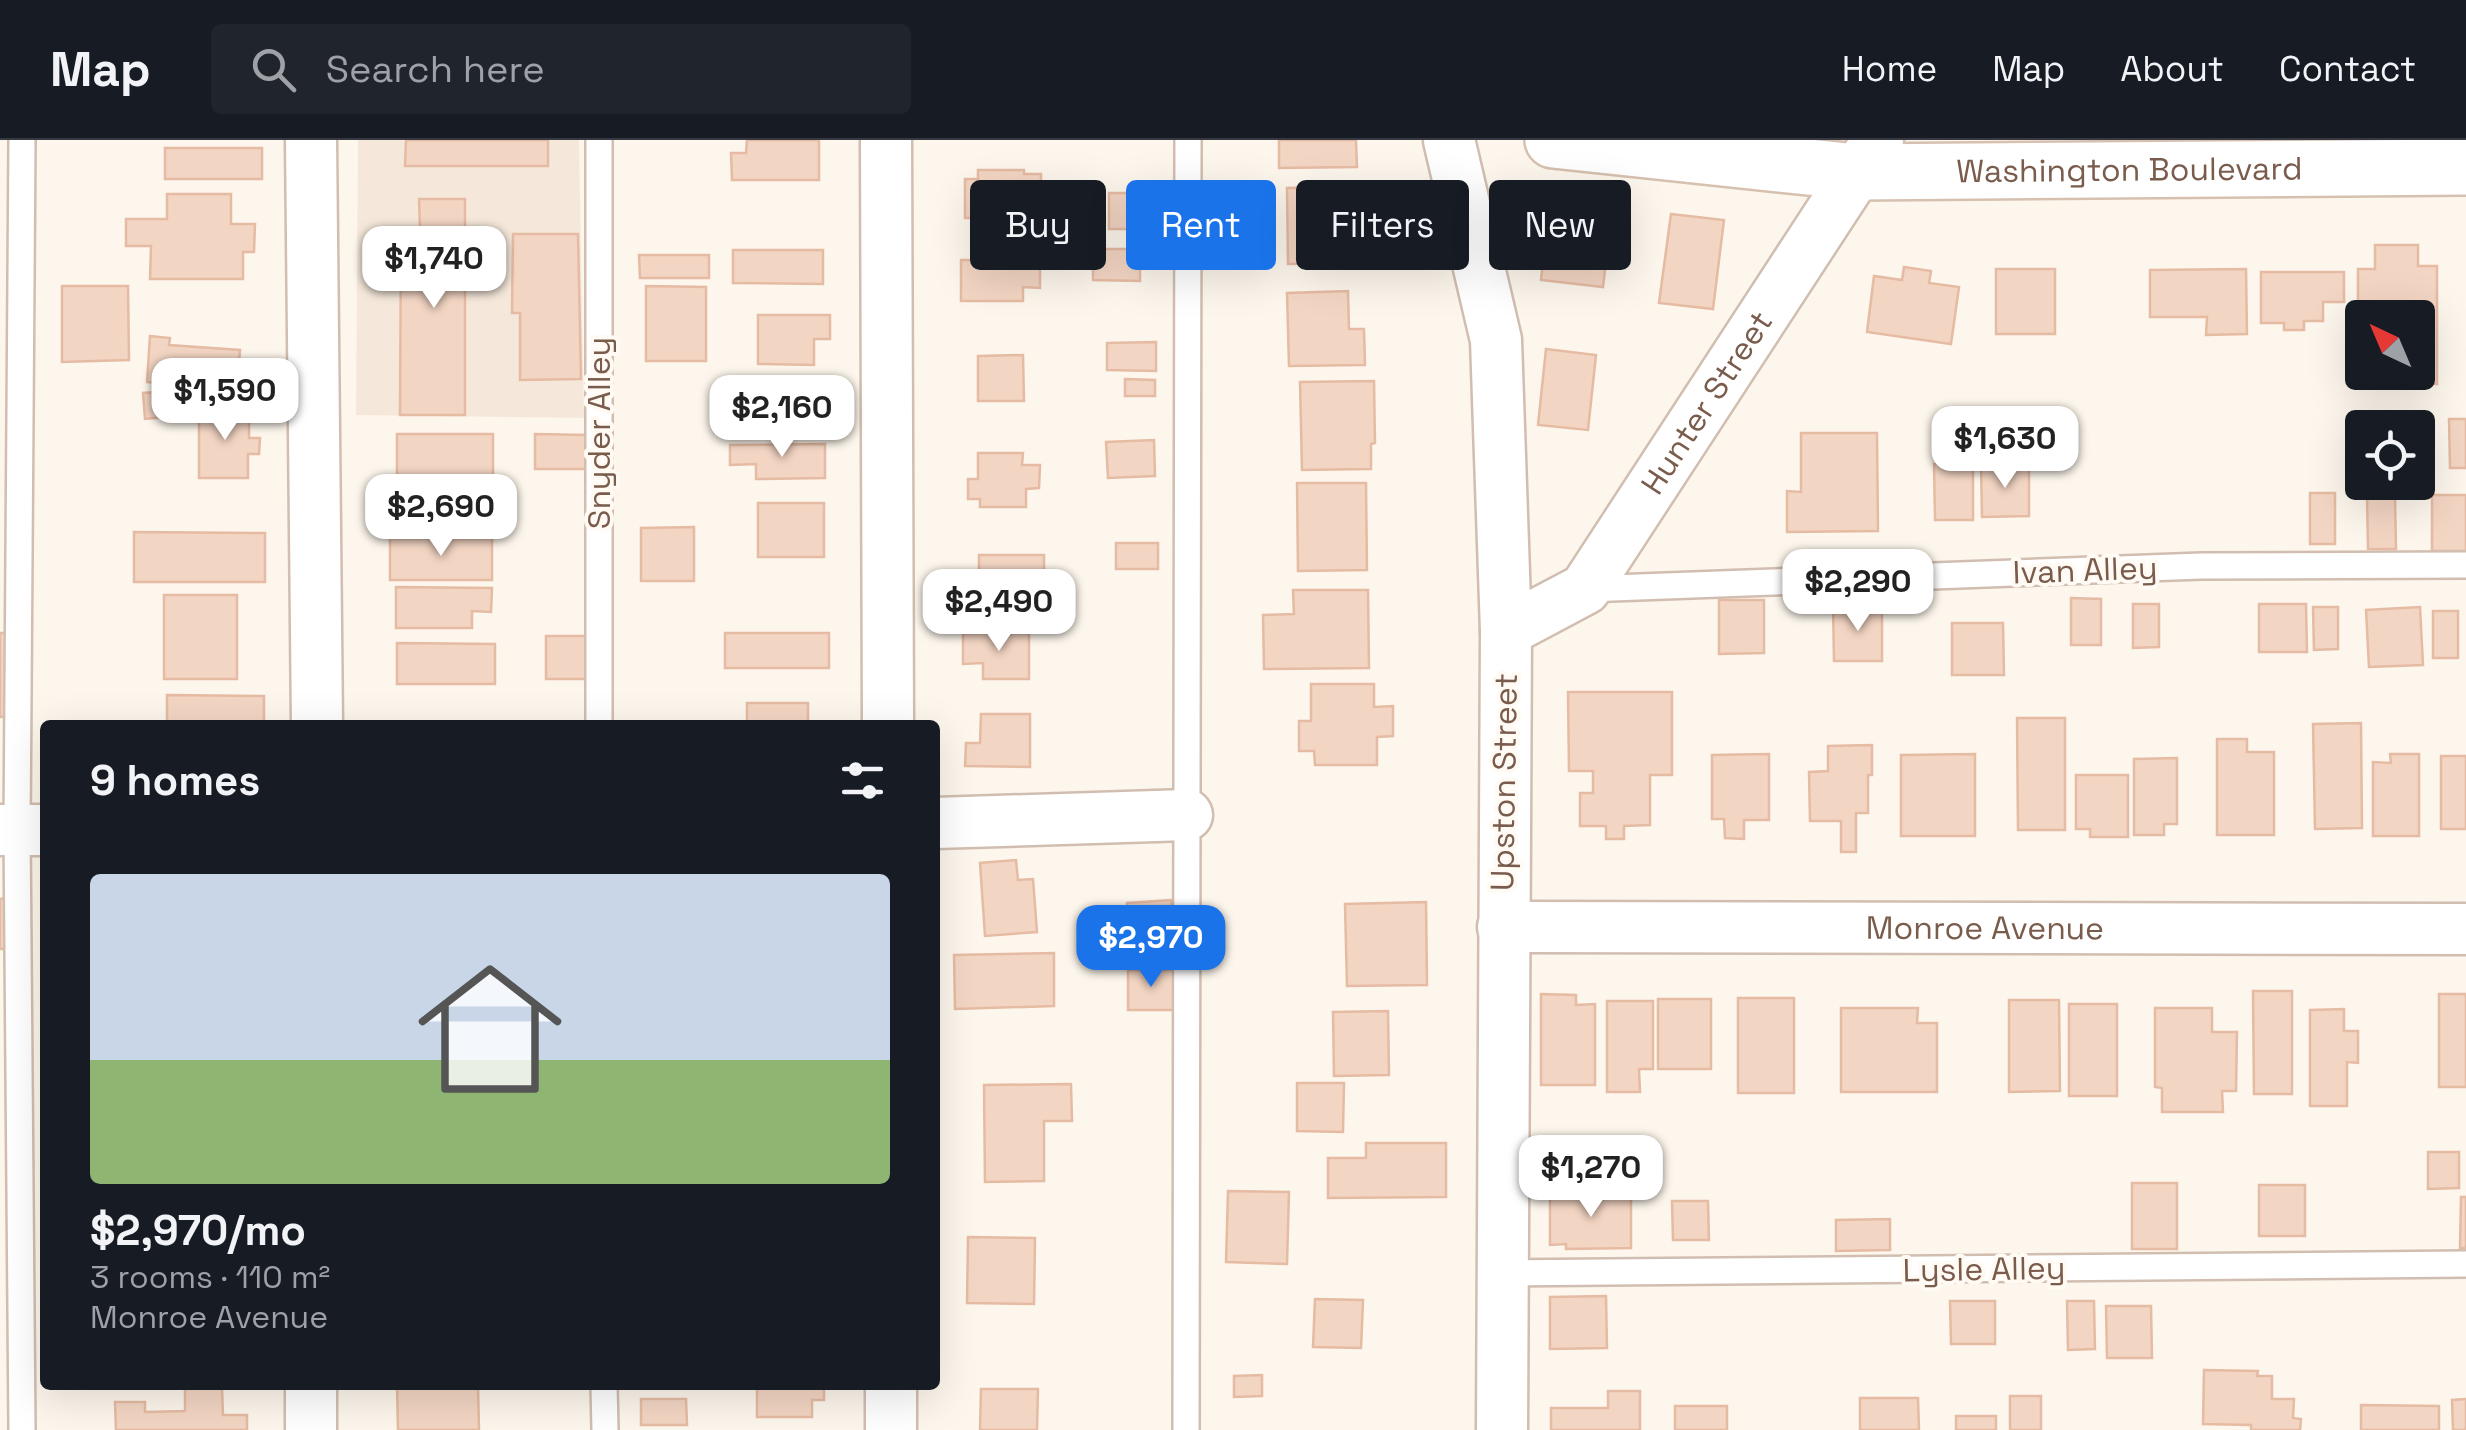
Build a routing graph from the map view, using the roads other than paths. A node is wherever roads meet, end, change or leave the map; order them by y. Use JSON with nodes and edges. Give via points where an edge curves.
{"nodes":[{"id":1,"x":22,"y":140,"type":"edge"},
{"id":2,"x":311,"y":140,"type":"edge"},
{"id":3,"x":599,"y":140,"type":"edge"},
{"id":4,"x":886,"y":140,"type":"edge"},
{"id":5,"x":1188,"y":140,"type":"edge"},
{"id":6,"x":1449,"y":140,"type":"edge"},
{"id":7,"x":1553,"y":140,"type":"edge"},
{"id":8,"x":1677,"y":147,"type":"edge"},
{"id":9,"x":1867,"y":156,"type":"edge"},
{"id":10,"x":2466,"y":167,"type":"edge"},
{"id":11,"x":2466,"y":565,"type":"edge"},
{"id":12,"x":1584,"y":589,"type":"junction"},
{"id":13,"x":1506,"y":631,"type":"junction"},
{"id":14,"x":318,"y":720,"type":"edge"},
{"id":15,"x":599,"y":720,"type":"edge"},
{"id":16,"x":888,"y":720,"type":"edge"},
{"id":17,"x":1187,"y":816,"type":"junction"},
{"id":18,"x":940,"y":822,"type":"edge"},
{"id":19,"x":21,"y":830,"type":"edge"},
{"id":20,"x":1503,"y":928,"type":"junction"},
{"id":21,"x":2466,"y":929,"type":"edge"},
{"id":22,"x":2466,"y":1264,"type":"edge"},
{"id":23,"x":1502,"y":1273,"type":"junction"},
{"id":24,"x":311,"y":1390,"type":"edge"},
{"id":25,"x":604,"y":1390,"type":"edge"},
{"id":26,"x":891,"y":1390,"type":"edge"},
{"id":27,"x":22,"y":1430,"type":"edge"},
{"id":28,"x":311,"y":1430,"type":"edge"},
{"id":29,"x":605,"y":1430,"type":"edge"},
{"id":30,"x":891,"y":1430,"type":"edge"},
{"id":31,"x":1186,"y":1430,"type":"edge"},
{"id":32,"x":1502,"y":1430,"type":"edge"}],
"edges":[{"from":1,"to":19,"type":"lane"},
{"from":2,"to":14,"type":"street"},
{"from":3,"to":15,"type":"lane","name":"Snyder Alley"},
{"from":4,"to":16,"type":"street"},
{"from":5,"to":17,"type":"lane"},
{"from":6,"to":13,"type":"street","name":"Upston Street","via":[[1496,340]]},
{"from":7,"to":8,"type":"street","name":"Washington Boulevard"},
{"from":8,"to":9,"type":"street","name":"Washington Boulevard"},
{"from":9,"to":10,"type":"street","name":"Washington Boulevard"},
{"from":9,"to":12,"type":"street","name":"Hunter Street"},
{"from":11,"to":12,"type":"lane","name":"Ivan Alley","via":[[2201,566]]},
{"from":12,"to":13,"type":"street","name":"Hunter Street"},
{"from":13,"to":20,"type":"street","name":"Upston Street"},
{"from":17,"to":18,"type":"street"},
{"from":17,"to":31,"type":"lane"},
{"from":19,"to":27,"type":"lane"},
{"from":20,"to":21,"type":"street","name":"Monroe Avenue"},
{"from":20,"to":23,"type":"street","name":"Upston Street"},
{"from":22,"to":23,"type":"lane","name":"Lysle Alley"},
{"from":23,"to":32,"type":"street","name":"Upston Street"},
{"from":24,"to":28,"type":"street"},
{"from":25,"to":29,"type":"lane"},
{"from":26,"to":30,"type":"street"}]}
